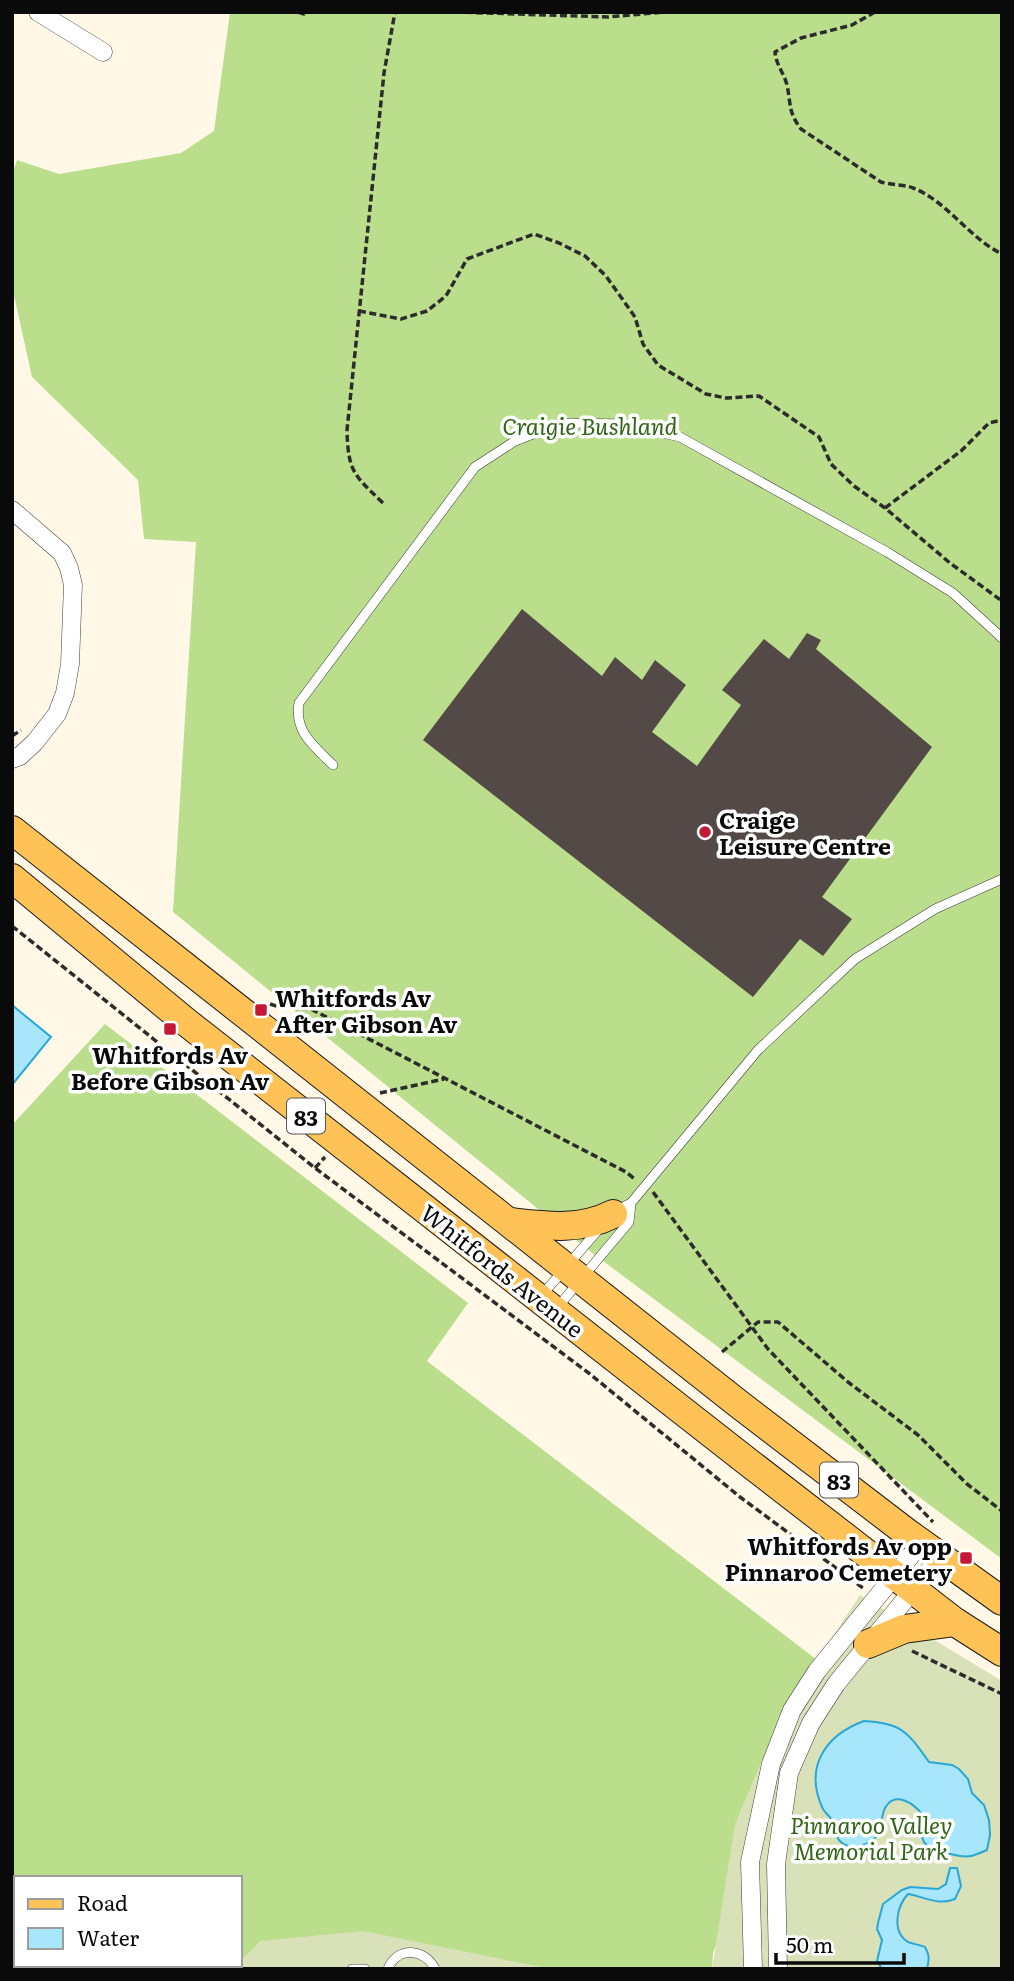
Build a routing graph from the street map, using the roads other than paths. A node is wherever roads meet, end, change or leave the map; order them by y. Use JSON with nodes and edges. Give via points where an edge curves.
{"nodes":[{"id":1,"x":38,"y":12,"type":"edge"},
{"id":2,"x":103,"y":52,"type":"dead end"},
{"id":3,"x":12,"y":510,"type":"edge"},
{"id":4,"x":1002,"y":638,"type":"edge"},
{"id":5,"x":12,"y":759,"type":"edge"},
{"id":6,"x":334,"y":765,"type":"dead end"},
{"id":7,"x":12,"y":830,"type":"edge"},
{"id":8,"x":12,"y":878,"type":"edge"},
{"id":9,"x":1002,"y":879,"type":"edge"},
{"id":10,"x":622,"y":1208,"type":"junction"},
{"id":11,"x":510,"y":1223,"type":"junction"},
{"id":12,"x":573,"y":1274,"type":"junction"},
{"id":13,"x":547,"y":1304,"type":"junction"},
{"id":14,"x":934,"y":1544,"type":"junction"},
{"id":15,"x":904,"y":1583,"type":"junction"},
{"id":16,"x":1002,"y":1601,"type":"edge"},
{"id":17,"x":955,"y":1622,"type":"junction"},
{"id":18,"x":868,"y":1644,"type":"junction"},
{"id":19,"x":1002,"y":1652,"type":"edge"},
{"id":20,"x":352,"y":1969,"type":"edge"},
{"id":21,"x":365,"y":1969,"type":"edge"},
{"id":22,"x":388,"y":1969,"type":"edge"},
{"id":23,"x":435,"y":1969,"type":"edge"},
{"id":24,"x":753,"y":1969,"type":"edge"},
{"id":25,"x":778,"y":1969,"type":"edge"}],
"edges":[{"from":1,"to":2,"type":"street"},
{"from":3,"to":5,"type":"street","via":[[62,553],[73,585],[65,693],[57,714],[35,742]]},
{"from":4,"to":6,"type":"lane","via":[[953,593],[680,437],[624,424],[561,423],[515,441],[475,467],[299,703],[296,718],[311,743]]},
{"from":7,"to":11,"type":"main road","name":"Whitfords Avenue","number":"83"},
{"from":8,"to":13,"type":"main road","name":"Whitfords Avenue","number":"83","via":[[186,1022]]},
{"from":9,"to":10,"type":"lane","via":[[935,909],[855,959],[758,1050]]},
{"from":10,"to":11,"type":"main road","via":[[580,1225]]},
{"from":10,"to":12,"type":"lane"},
{"from":10,"to":12,"type":"lane","via":[[629,1222]]},
{"from":11,"to":12,"type":"main road","name":"Whitfords Avenue","number":"83"},
{"from":12,"to":13,"type":"lane"},
{"from":12,"to":13,"type":"lane"},
{"from":12,"to":14,"type":"main road","name":"Whitfords Avenue","number":"83","via":[[740,1405]]},
{"from":13,"to":15,"type":"main road","name":"Whitfords Avenue","number":"83"},
{"from":14,"to":15,"type":"street"},
{"from":14,"to":16,"type":"main road","name":"Whitfords Avenue","number":"83"},
{"from":15,"to":17,"type":"main road","name":"Whitfords Avenue","number":"83"},
{"from":15,"to":18,"type":"street"},
{"from":15,"to":24,"type":"street","via":[[817,1671],[792,1710],[771,1764],[750,1862]]},
{"from":17,"to":18,"type":"main road","via":[[904,1629]]},
{"from":17,"to":19,"type":"main road","name":"Whitfords Avenue","number":"83"},
{"from":18,"to":25,"type":"street","via":[[811,1723],[789,1773],[776,1864]]},
{"from":20,"to":21,"type":"lane"},
{"from":22,"to":23,"type":"lane","via":[[396,1957],[415,1952],[430,1960]]}]}
